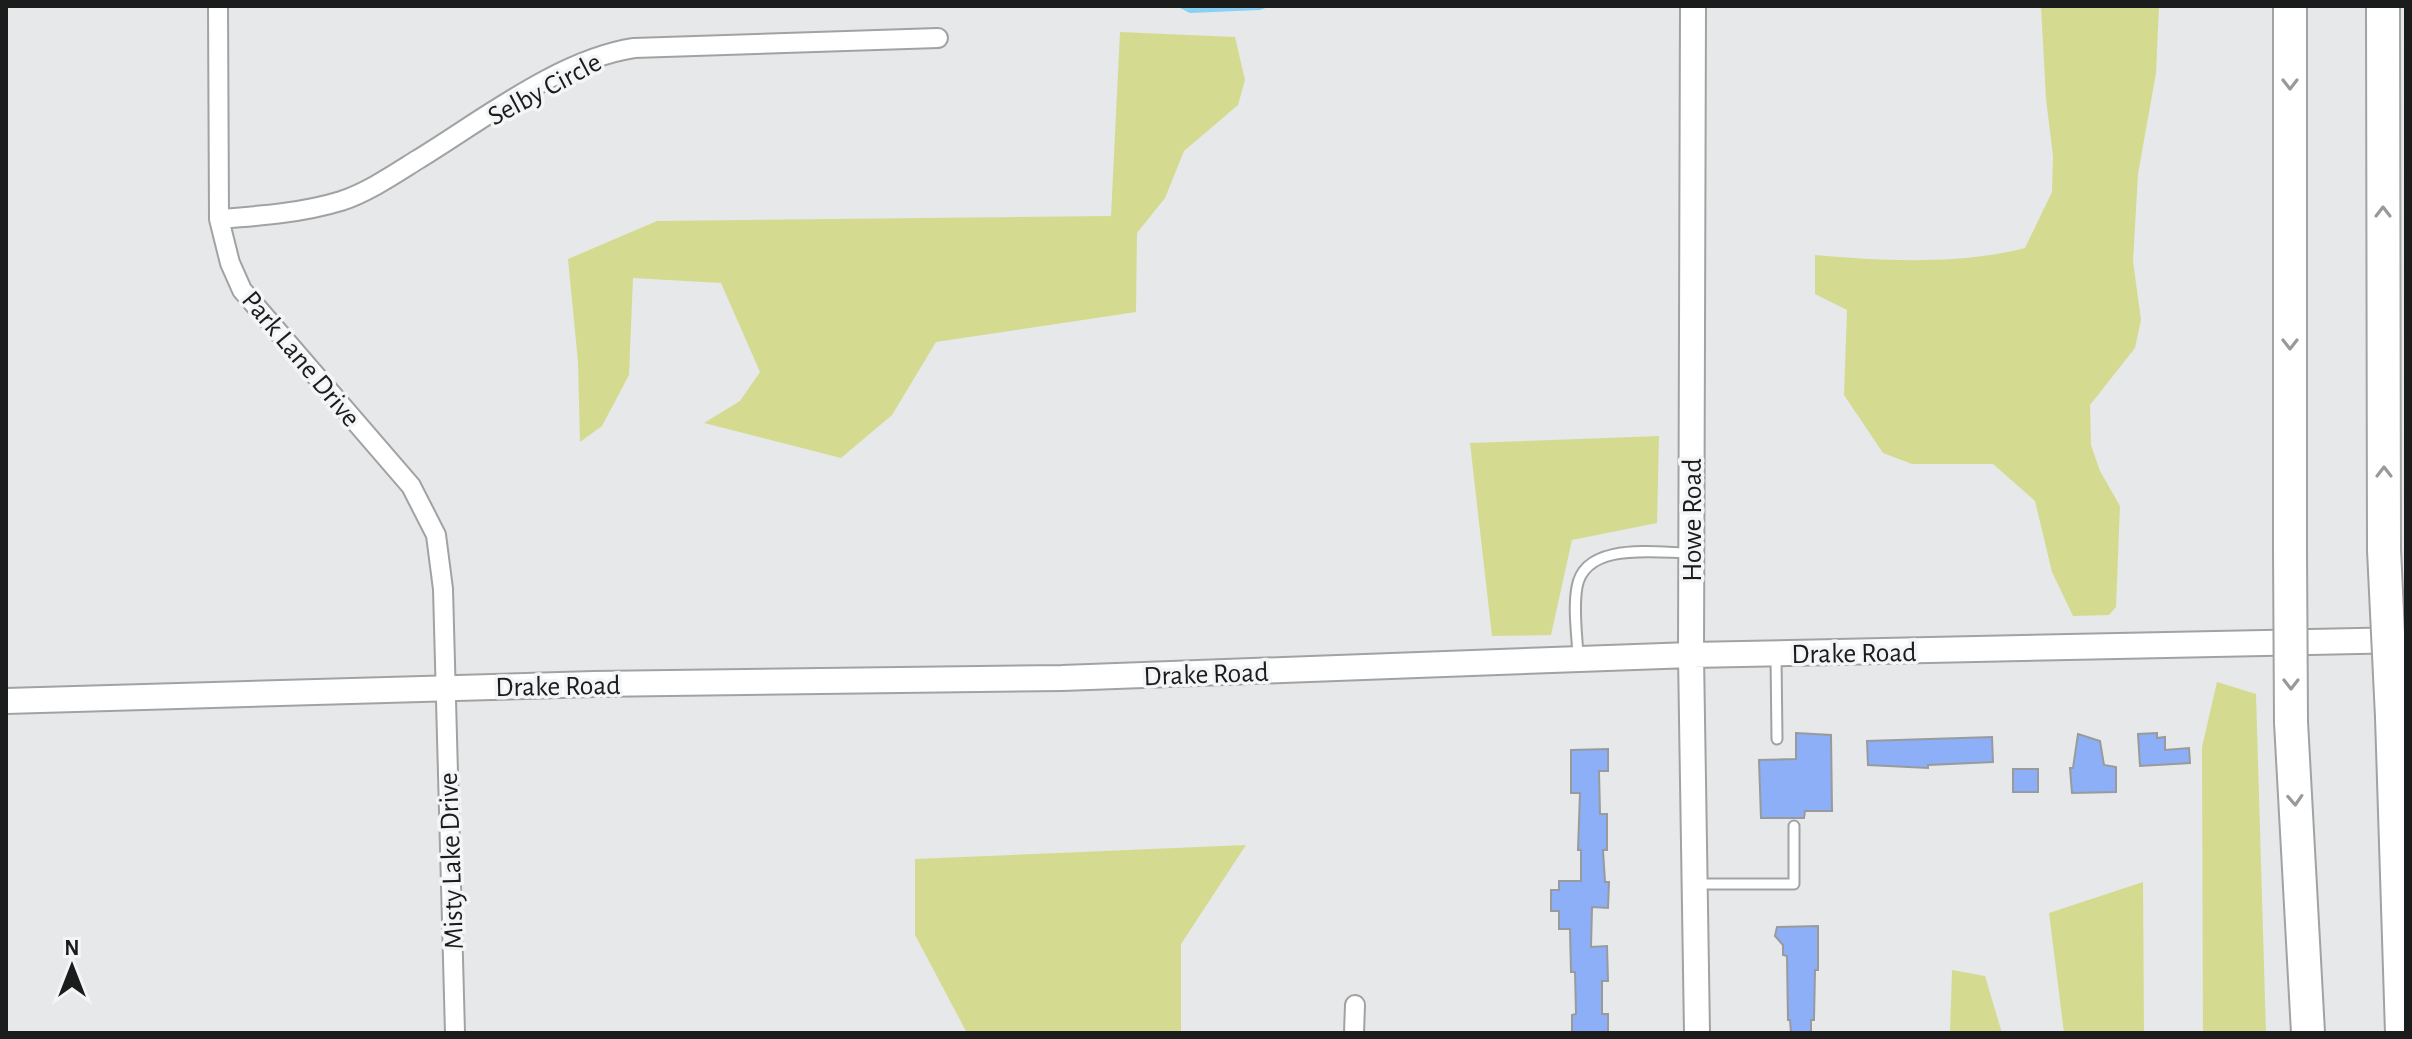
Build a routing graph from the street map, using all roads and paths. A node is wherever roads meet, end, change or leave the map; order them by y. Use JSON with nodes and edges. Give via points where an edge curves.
{"nodes":[{"id":1,"x":218,"y":6,"type":"edge"},
{"id":2,"x":1693,"y":6,"type":"edge"},
{"id":3,"x":2290,"y":6,"type":"edge"},
{"id":4,"x":2383,"y":6,"type":"edge"},
{"id":5,"x":938,"y":38,"type":"dead end"},
{"id":6,"x":219,"y":219,"type":"junction"},
{"id":7,"x":1691,"y":553,"type":"junction"},
{"id":8,"x":2406,"y":640,"type":"edge"},
{"id":9,"x":1776,"y":653,"type":"junction"},
{"id":10,"x":1691,"y":655,"type":"junction"},
{"id":11,"x":1578,"y":659,"type":"junction"},
{"id":12,"x":445,"y":689,"type":"junction"},
{"id":13,"x":6,"y":701,"type":"edge"},
{"id":14,"x":1777,"y":739,"type":"dead end"},
{"id":15,"x":1794,"y":826,"type":"dead end"},
{"id":16,"x":1695,"y":884,"type":"junction"},
{"id":17,"x":1355,"y":1005,"type":"dead end"},
{"id":18,"x":455,"y":1033,"type":"edge"},
{"id":19,"x":1354,"y":1033,"type":"edge"},
{"id":20,"x":1697,"y":1033,"type":"edge"},
{"id":21,"x":2308,"y":1033,"type":"edge"},
{"id":22,"x":2402,"y":1033,"type":"edge"}],
"edges":[{"from":1,"to":6,"type":"street","name":"Park Lane Drive"},
{"from":2,"to":7,"type":"street","name":"Howe Road"},
{"from":3,"to":21,"type":"highway","one_way":true,"bridge":true,"via":[[2291,722]]},
{"from":22,"to":4,"type":"highway","one_way":true,"bridge":true,"via":[[2384,550]]},
{"from":5,"to":6,"type":"street","name":"Selby Circle","via":[[614,51],[564,72],[385,180],[342,200]]},
{"from":6,"to":12,"type":"street","name":"Park Lane Drive","via":[[242,290],[411,486],[425,509],[436,535],[443,589]]},
{"from":7,"to":10,"type":"street","name":"Howe Road"},
{"from":7,"to":11,"type":"lane","via":[[1616,554],[1588,564],[1576,591]]},
{"from":8,"to":9,"type":"street","name":"Drake Road"},
{"from":9,"to":10,"type":"street","name":"Drake Road"},
{"from":9,"to":14,"type":"lane"},
{"from":10,"to":11,"type":"street","name":"Drake Road"},
{"from":10,"to":16,"type":"street","name":"Howe Road"},
{"from":11,"to":12,"type":"street","name":"Drake Road","via":[[1062,678]]},
{"from":12,"to":13,"type":"street","name":"Drake Road"},
{"from":12,"to":18,"type":"street","name":"Misty Lake Drive"},
{"from":15,"to":16,"type":"lane","via":[[1794,884]]},
{"from":16,"to":20,"type":"street","name":"Howe Road"},
{"from":17,"to":19,"type":"street"}]}
